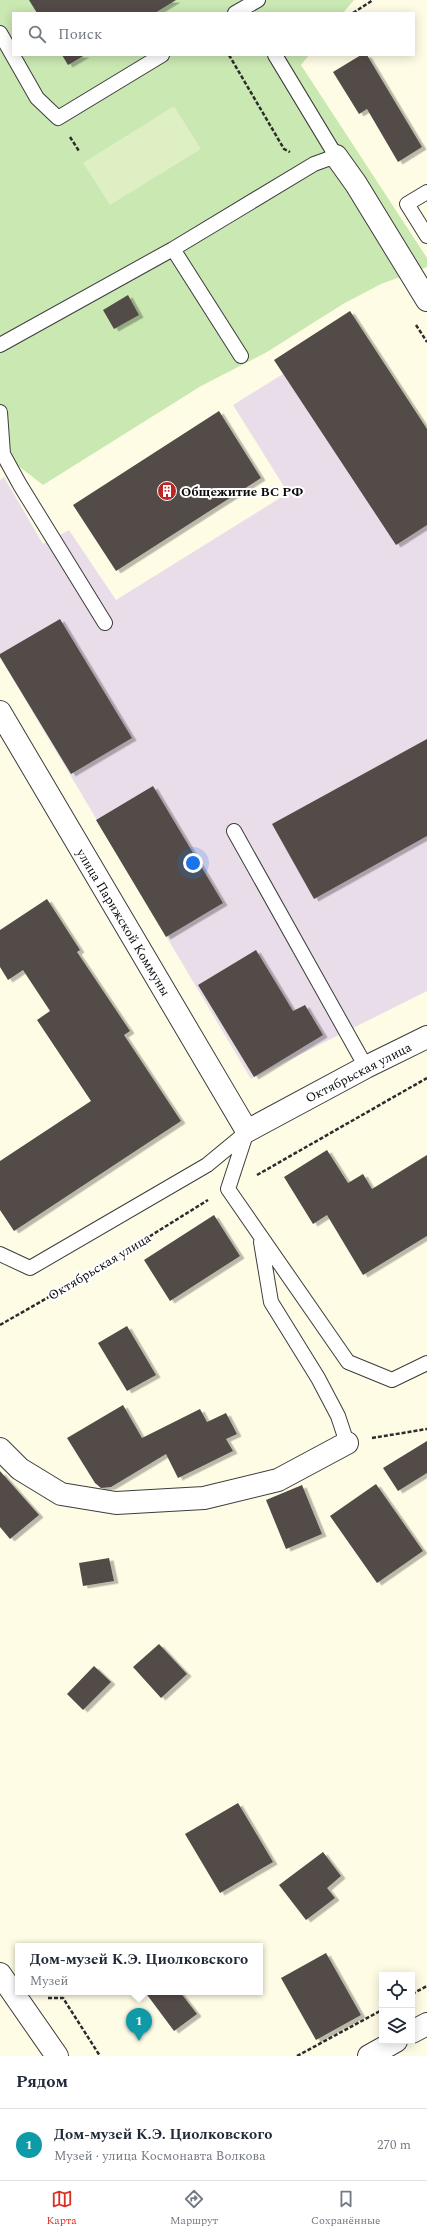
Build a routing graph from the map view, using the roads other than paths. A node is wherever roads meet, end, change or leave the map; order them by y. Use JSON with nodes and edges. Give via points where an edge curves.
{"nodes":[{"id":1,"x":258,"y":0,"type":"edge"},
{"id":2,"x":243,"y":11,"type":"edge"},
{"id":3,"x":0,"y":32,"type":"edge"},
{"id":4,"x":12,"y":53,"type":"edge"},
{"id":5,"x":13,"y":56,"type":"edge"},
{"id":6,"x":160,"y":56,"type":"edge"},
{"id":7,"x":276,"y":56,"type":"edge"},
{"id":8,"x":336,"y":156,"type":"junction"},
{"id":9,"x":427,"y":192,"type":"edge"},
{"id":10,"x":427,"y":236,"type":"edge"},
{"id":11,"x":173,"y":249,"type":"junction"},
{"id":12,"x":427,"y":300,"type":"edge"},
{"id":13,"x":0,"y":344,"type":"edge"},
{"id":14,"x":241,"y":356,"type":"dead end"},
{"id":15,"x":0,"y":412,"type":"edge"},
{"id":16,"x":105,"y":623,"type":"dead end"},
{"id":17,"x":0,"y":712,"type":"edge"},
{"id":18,"x":234,"y":831,"type":"dead end"},
{"id":19,"x":425,"y":1041,"type":"edge"},
{"id":20,"x":366,"y":1067,"type":"junction"},
{"id":21,"x":247,"y":1131,"type":"junction"},
{"id":22,"x":261,"y":1238,"type":"junction"},
{"id":23,"x":0,"y":1254,"type":"edge"},
{"id":24,"x":427,"y":1363,"type":"edge"},
{"id":25,"x":347,"y":1443,"type":"joint"},
{"id":26,"x":0,"y":1449,"type":"edge"},
{"id":27,"x":0,"y":1974,"type":"edge"},
{"id":28,"x":427,"y":2024,"type":"edge"},
{"id":29,"x":415,"y":2030,"type":"edge"},
{"id":30,"x":391,"y":2044,"type":"edge"},
{"id":31,"x":57,"y":2056,"type":"edge"},
{"id":32,"x":369,"y":2056,"type":"edge"}],
"edges":[{"from":1,"to":2,"type":"lane"},
{"from":3,"to":4,"type":"lane"},
{"from":5,"to":6,"type":"lane","via":[[37,98],[58,118]]},
{"from":7,"to":8,"type":"lane"},
{"from":8,"to":11,"type":"lane","via":[[314,164]]},
{"from":8,"to":12,"type":"street"},
{"from":9,"to":10,"type":"lane","via":[[408,204]]},
{"from":11,"to":13,"type":"lane"},
{"from":11,"to":14,"type":"lane"},
{"from":15,"to":16,"type":"lane","via":[[3,454]]},
{"from":17,"to":21,"type":"street","name":"улица Парижской Коммуны"},
{"from":18,"to":20,"type":"lane"},
{"from":19,"to":20,"type":"street","name":"Октябрьская улица"},
{"from":20,"to":21,"type":"street","name":"Октябрьская улица"},
{"from":21,"to":22,"type":"lane","via":[[228,1189]]},
{"from":21,"to":23,"type":"lane","via":[[208,1165],[30,1268]]},
{"from":22,"to":24,"type":"lane","via":[[348,1362],[392,1380]]},
{"from":22,"to":25,"type":"lane","via":[[271,1302],[318,1378],[338,1416]]},
{"from":25,"to":26,"type":"street","via":[[278,1480],[204,1498],[116,1503],[61,1494],[20,1469]]},
{"from":27,"to":31,"type":"street"},
{"from":28,"to":29,"type":"street"},
{"from":30,"to":32,"type":"street"}]}
